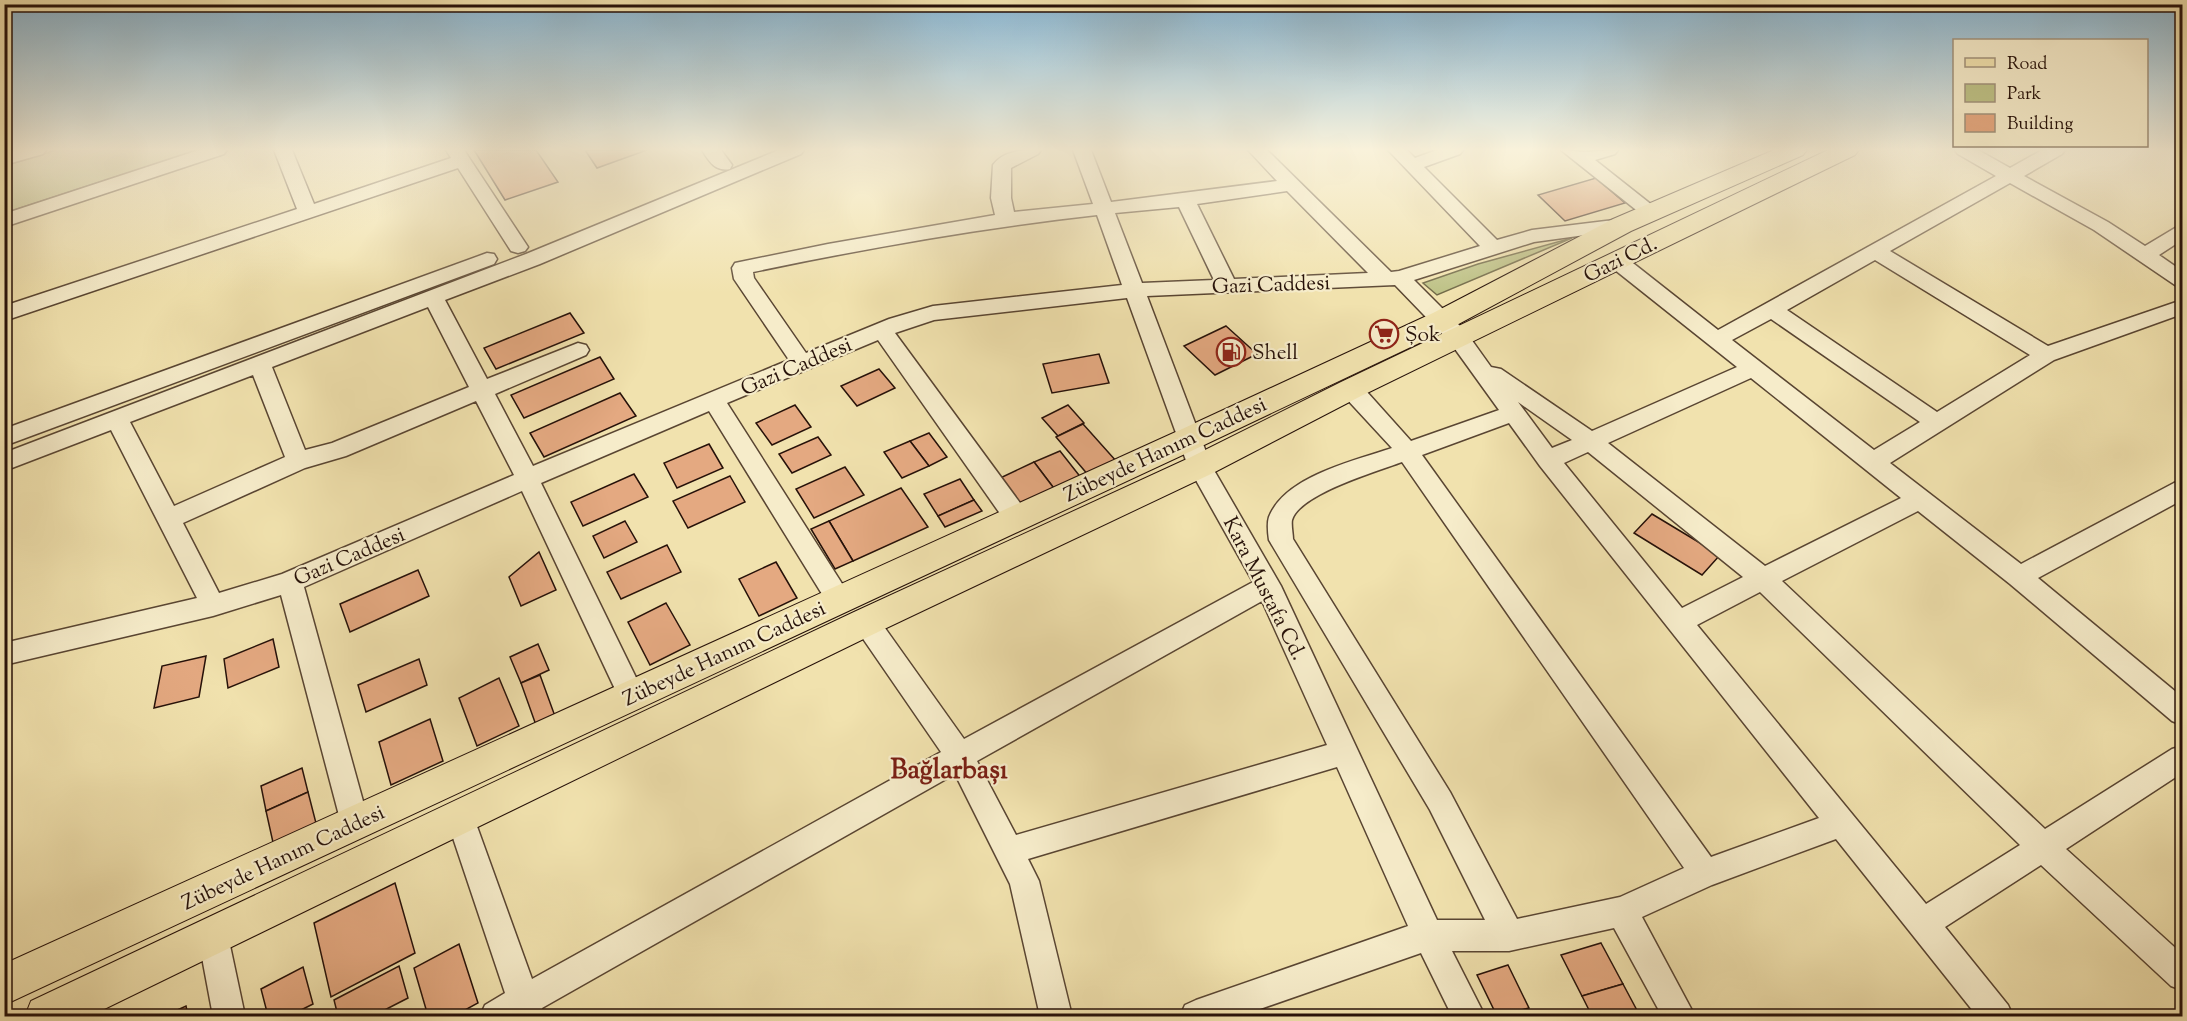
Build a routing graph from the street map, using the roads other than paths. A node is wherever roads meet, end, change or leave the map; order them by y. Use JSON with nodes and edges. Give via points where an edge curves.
{"nodes":[{"id":1,"x":74,"y":198,"type":"edge"},
{"id":2,"x":302,"y":198,"type":"edge"},
{"id":3,"x":343,"y":198,"type":"edge"},
{"id":4,"x":486,"y":198,"type":"edge"},
{"id":5,"x":627,"y":198,"type":"edge"},
{"id":6,"x":680,"y":198,"type":"edge"},
{"id":7,"x":1001,"y":198,"type":"edge"},
{"id":8,"x":1100,"y":198,"type":"edge"},
{"id":9,"x":1202,"y":198,"type":"edge"},
{"id":10,"x":1305,"y":198,"type":"edge"},
{"id":11,"x":1444,"y":198,"type":"edge"},
{"id":12,"x":1632,"y":198,"type":"edge"},
{"id":13,"x":1687,"y":198,"type":"edge"},
{"id":14,"x":1748,"y":198,"type":"edge"},
{"id":15,"x":1970,"y":198,"type":"edge"},
{"id":16,"x":2049,"y":198,"type":"edge"},
{"id":17,"x":1185,"y":200,"type":"junction"},
{"id":18,"x":1104,"y":209,"type":"junction"},
{"id":19,"x":307,"y":211,"type":"junction"},
{"id":20,"x":1652,"y":213,"type":"junction"},
{"id":21,"x":1006,"y":219,"type":"junction"},
{"id":22,"x":4,"y":221,"type":"edge"},
{"id":23,"x":1622,"y":225,"type":"junction"},
{"id":24,"x":2182,"y":232,"type":"edge"},
{"id":25,"x":518,"y":247,"type":"junction"},
{"id":26,"x":1493,"y":248,"type":"junction"},
{"id":27,"x":1875,"y":251,"type":"junction"},
{"id":28,"x":2145,"y":255,"type":"junction"},
{"id":29,"x":1617,"y":261,"type":"junction"},
{"id":30,"x":1393,"y":278,"type":"junction"},
{"id":31,"x":2182,"y":280,"type":"edge"},
{"id":32,"x":1227,"y":286,"type":"junction"},
{"id":33,"x":1135,"y":290,"type":"junction"},
{"id":34,"x":433,"y":297,"type":"junction"},
{"id":35,"x":2182,"y":307,"type":"edge"},
{"id":36,"x":1771,"y":309,"type":"junction"},
{"id":37,"x":4,"y":314,"type":"edge"},
{"id":38,"x":882,"y":330,"type":"junction"},
{"id":39,"x":1718,"y":339,"type":"junction"},
{"id":40,"x":1459,"y":340,"type":"junction"},
{"id":41,"x":578,"y":350,"type":"dead end"},
{"id":42,"x":2046,"y":355,"type":"junction"},
{"id":43,"x":802,"y":363,"type":"junction"},
{"id":44,"x":260,"y":364,"type":"junction"},
{"id":45,"x":1754,"y":368,"type":"junction"},
{"id":46,"x":1351,"y":389,"type":"junction"},
{"id":47,"x":480,"y":390,"type":"junction"},
{"id":48,"x":714,"y":400,"type":"junction"},
{"id":49,"x":1514,"y":412,"type":"junction"},
{"id":50,"x":117,"y":419,"type":"junction"},
{"id":51,"x":1936,"y":422,"type":"junction"},
{"id":52,"x":4,"y":438,"type":"edge"},
{"id":53,"x":1590,"y":441,"type":"junction"},
{"id":54,"x":1404,"y":451,"type":"junction"},
{"id":55,"x":1196,"y":452,"type":"junction"},
{"id":56,"x":1548,"y":460,"type":"junction"},
{"id":57,"x":298,"y":461,"type":"junction"},
{"id":58,"x":4,"y":462,"type":"edge"},
{"id":59,"x":1873,"y":462,"type":"junction"},
{"id":60,"x":528,"y":479,"type":"junction"},
{"id":61,"x":2182,"y":489,"type":"edge"},
{"id":62,"x":1920,"y":499,"type":"junction"},
{"id":63,"x":1017,"y":518,"type":"junction"},
{"id":64,"x":169,"y":519,"type":"junction"},
{"id":65,"x":2019,"y":577,"type":"junction"},
{"id":66,"x":1762,"y":578,"type":"junction"},
{"id":67,"x":290,"y":582,"type":"junction"},
{"id":68,"x":1268,"y":586,"type":"junction"},
{"id":69,"x":839,"y":600,"type":"junction"},
{"id":70,"x":213,"y":605,"type":"junction"},
{"id":71,"x":866,"y":622,"type":"junction"},
{"id":72,"x":1678,"y":622,"type":"junction"},
{"id":73,"x":4,"y":654,"type":"edge"},
{"id":74,"x":632,"y":696,"type":"junction"},
{"id":75,"x":2182,"y":713,"type":"edge"},
{"id":76,"x":1344,"y":752,"type":"junction"},
{"id":77,"x":960,"y":756,"type":"junction"},
{"id":78,"x":2182,"y":758,"type":"edge"},
{"id":79,"x":460,"y":817,"type":"junction"},
{"id":80,"x":355,"y":823,"type":"junction"},
{"id":81,"x":1840,"y":824,"type":"junction"},
{"id":82,"x":2043,"y":847,"type":"junction"},
{"id":83,"x":1009,"y":851,"type":"junction"},
{"id":84,"x":1705,"y":873,"type":"junction"},
{"id":85,"x":1622,"y":911,"type":"junction"},
{"id":86,"x":1922,"y":924,"type":"junction"},
{"id":87,"x":1428,"y":935,"type":"junction"},
{"id":88,"x":213,"y":936,"type":"junction"},
{"id":89,"x":1509,"y":936,"type":"junction"},
{"id":90,"x":2182,"y":975,"type":"edge"},
{"id":91,"x":4,"y":985,"type":"edge"},
{"id":92,"x":526,"y":1009,"type":"edge"},
{"id":93,"x":46,"y":1017,"type":"edge"},
{"id":94,"x":230,"y":1017,"type":"edge"},
{"id":95,"x":496,"y":1017,"type":"edge"},
{"id":96,"x":1056,"y":1017,"type":"edge"},
{"id":97,"x":1196,"y":1017,"type":"edge"},
{"id":98,"x":1469,"y":1017,"type":"edge"},
{"id":99,"x":1679,"y":1017,"type":"edge"},
{"id":100,"x":1997,"y":1017,"type":"edge"}],
"edges":[{"from":1,"to":22,"type":"street"},
{"from":2,"to":19,"type":"street"},
{"from":3,"to":19,"type":"street"},
{"from":4,"to":25,"type":"street"},
{"from":5,"to":25,"type":"street"},
{"from":6,"to":34,"type":"street"},
{"from":7,"to":21,"type":"street"},
{"from":8,"to":18,"type":"street","name":"Kara Mustafa Cd."},
{"from":9,"to":17,"type":"street"},
{"from":10,"to":30,"type":"street"},
{"from":11,"to":26,"type":"street"},
{"from":12,"to":20,"type":"street"},
{"from":13,"to":20,"type":"main road","name":"Gazi Cd."},
{"from":14,"to":29,"type":"main road","name":"Gazi Cd."},
{"from":15,"to":27,"type":"street"},
{"from":16,"to":28,"type":"street"},
{"from":17,"to":18,"type":"street"},
{"from":17,"to":32,"type":"street"},
{"from":18,"to":21,"type":"street"},
{"from":18,"to":33,"type":"street","name":"Kara Mustafa Cd."},
{"from":19,"to":37,"type":"street"},
{"from":20,"to":23,"type":"main road","name":"Gazi Cd."},
{"from":21,"to":43,"type":"street","via":[[742,268],[744,279]]},
{"from":23,"to":26,"type":"street","name":"Gazi Caddesi","via":[[1532,236]]},
{"from":23,"to":40,"type":"main road","name":"Gazi Cd."},
{"from":24,"to":28,"type":"street"},
{"from":25,"to":52,"type":"street"},
{"from":26,"to":30,"type":"street","name":"Gazi Caddesi"},
{"from":27,"to":36,"type":"street"},
{"from":27,"to":42,"type":"street"},
{"from":28,"to":31,"type":"street"},
{"from":29,"to":39,"type":"street"},
{"from":29,"to":40,"type":"main road","name":"Gazi Cd."},
{"from":30,"to":32,"type":"street","name":"Gazi Caddesi"},
{"from":30,"to":40,"type":"street"},
{"from":32,"to":33,"type":"street","name":"Gazi Caddesi"},
{"from":33,"to":38,"type":"street","name":"Gazi Caddesi","via":[[933,313]]},
{"from":33,"to":55,"type":"street","name":"Kara Mustafa Cd."},
{"from":34,"to":44,"type":"street"},
{"from":34,"to":47,"type":"street"},
{"from":35,"to":42,"type":"street"},
{"from":36,"to":39,"type":"street"},
{"from":36,"to":51,"type":"street"},
{"from":38,"to":43,"type":"street","name":"Gazi Caddesi"},
{"from":38,"to":63,"type":"street"},
{"from":39,"to":45,"type":"street"},
{"from":40,"to":46,"type":"main road"},
{"from":40,"to":49,"type":"street"},
{"from":40,"to":53,"type":"street"},
{"from":40,"to":55,"type":"main road","name":"Zübeyde Hanım Caddesi"},
{"from":41,"to":47,"type":"street"},
{"from":42,"to":51,"type":"street"},
{"from":43,"to":48,"type":"street","name":"Gazi Caddesi"},
{"from":44,"to":50,"type":"street"},
{"from":44,"to":57,"type":"street"},
{"from":45,"to":53,"type":"street"},
{"from":45,"to":59,"type":"street"},
{"from":46,"to":54,"type":"street","via":[[1395,435]]},
{"from":46,"to":55,"type":"main road"},
{"from":47,"to":57,"type":"street","via":[[338,450]]},
{"from":47,"to":60,"type":"street"},
{"from":48,"to":60,"type":"street","name":"Gazi Caddesi"},
{"from":48,"to":69,"type":"street"},
{"from":49,"to":54,"type":"street"},
{"from":49,"to":56,"type":"street"},
{"from":50,"to":58,"type":"street"},
{"from":50,"to":64,"type":"street"},
{"from":51,"to":59,"type":"street"},
{"from":53,"to":56,"type":"street"},
{"from":53,"to":66,"type":"street"},
{"from":54,"to":84,"type":"street"},
{"from":54,"to":89,"type":"street","via":[[1306,491],[1291,502],[1280,519],[1281,540],[1440,801]]},
{"from":55,"to":63,"type":"main road","name":"Zübeyde Hanım Caddesi"},
{"from":55,"to":68,"type":"street","name":"Kara Mustafa Cd."},
{"from":55,"to":71,"type":"main road"},
{"from":56,"to":72,"type":"street"},
{"from":57,"to":64,"type":"street"},
{"from":59,"to":62,"type":"street"},
{"from":60,"to":67,"type":"street","name":"Gazi Caddesi"},
{"from":60,"to":74,"type":"street"},
{"from":61,"to":65,"type":"street"},
{"from":62,"to":65,"type":"street"},
{"from":62,"to":66,"type":"street"},
{"from":63,"to":69,"type":"main road","name":"Zübeyde Hanım Caddesi"},
{"from":64,"to":70,"type":"street"},
{"from":65,"to":75,"type":"street"},
{"from":66,"to":72,"type":"street"},
{"from":66,"to":82,"type":"street"},
{"from":67,"to":70,"type":"street","name":"Gazi Caddesi"},
{"from":67,"to":80,"type":"street"},
{"from":68,"to":76,"type":"street","name":"Kara Mustafa Cd."},
{"from":68,"to":77,"type":"street"},
{"from":69,"to":74,"type":"main road","name":"Zübeyde Hanım Caddesi"},
{"from":70,"to":73,"type":"street","name":"Gazi Caddesi"},
{"from":71,"to":77,"type":"street"},
{"from":71,"to":79,"type":"main road"},
{"from":72,"to":81,"type":"street"},
{"from":74,"to":80,"type":"main road","name":"Zübeyde Hanım Caddesi"},
{"from":76,"to":83,"type":"street"},
{"from":76,"to":87,"type":"street","name":"Kara Mustafa Cd."},
{"from":77,"to":83,"type":"street"},
{"from":77,"to":92,"type":"street"},
{"from":78,"to":82,"type":"street"},
{"from":79,"to":88,"type":"main road"},
{"from":79,"to":92,"type":"street"},
{"from":80,"to":91,"type":"main road","name":"Zübeyde Hanım Caddesi"},
{"from":81,"to":84,"type":"street"},
{"from":81,"to":86,"type":"street"},
{"from":82,"to":86,"type":"street"},
{"from":82,"to":90,"type":"street"},
{"from":83,"to":96,"type":"street","via":[[1024,881]]},
{"from":84,"to":85,"type":"street"},
{"from":85,"to":89,"type":"street"},
{"from":85,"to":99,"type":"street"},
{"from":86,"to":100,"type":"street"},
{"from":87,"to":89,"type":"street"},
{"from":87,"to":97,"type":"street"},
{"from":87,"to":98,"type":"street","name":"Kara Mustafa Cd."},
{"from":88,"to":93,"type":"main road"},
{"from":88,"to":94,"type":"street"},
{"from":92,"to":95,"type":"street"}]}
